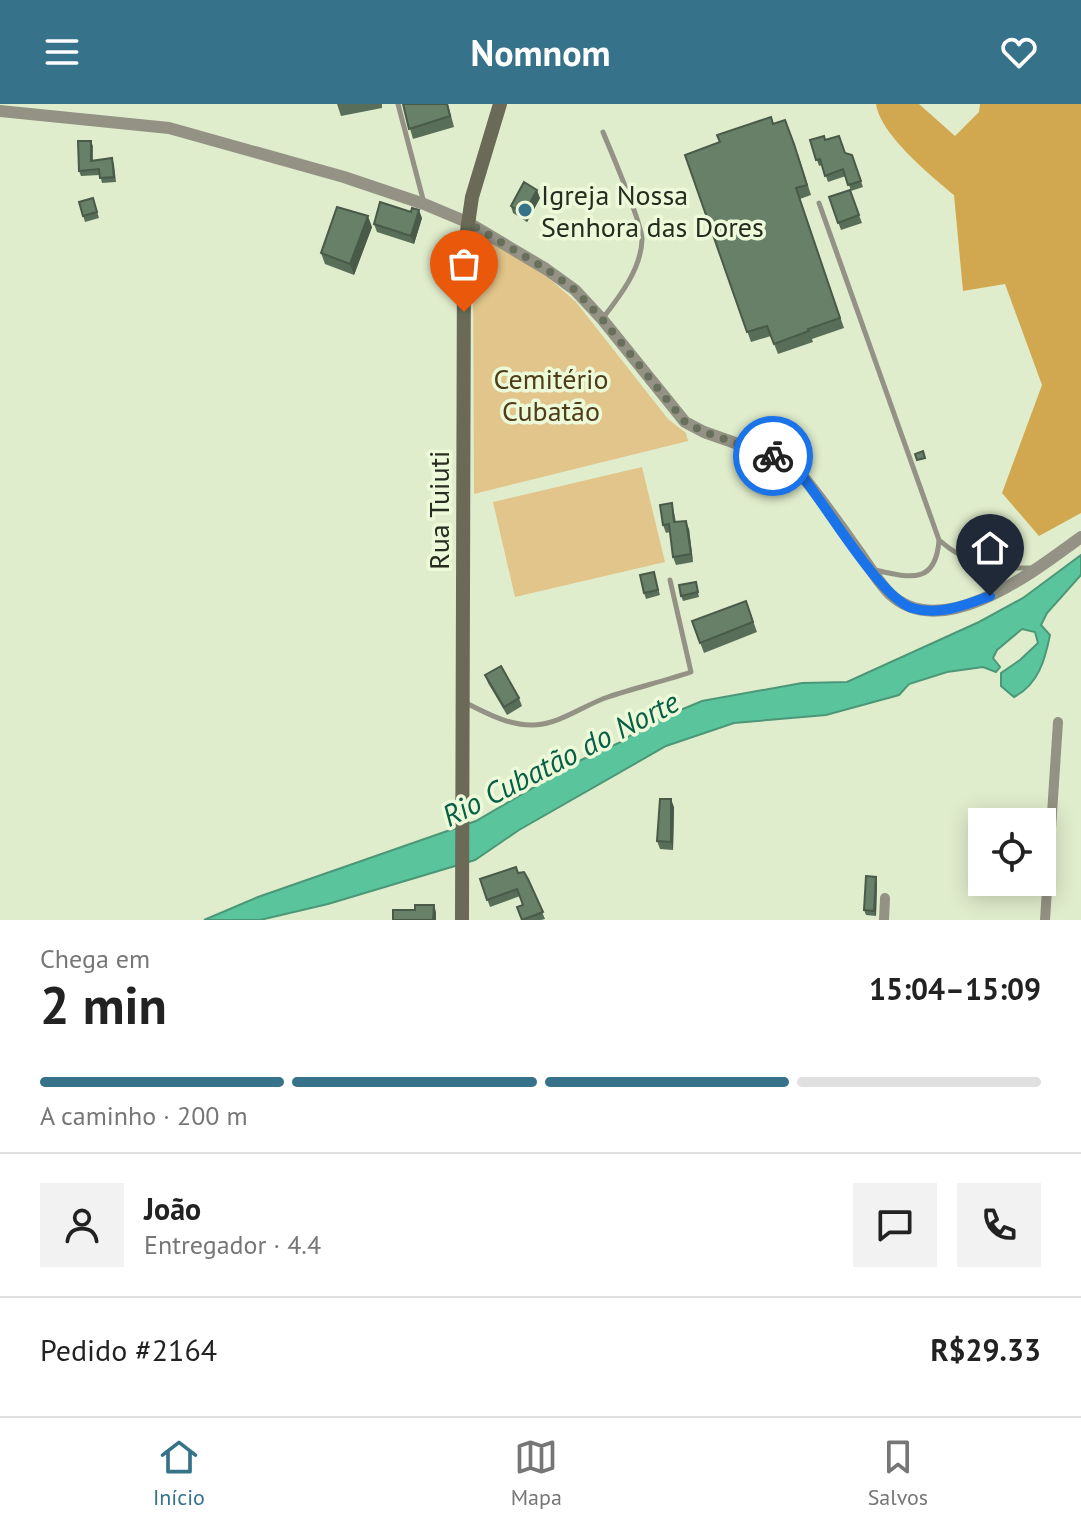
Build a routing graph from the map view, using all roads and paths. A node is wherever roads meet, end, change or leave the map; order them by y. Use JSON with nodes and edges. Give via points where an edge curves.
{"nodes":[{"id":1,"x":398,"y":104,"type":"edge"},
{"id":2,"x":500,"y":104,"type":"edge"},
{"id":3,"x":2,"y":109,"type":"edge"},
{"id":4,"x":603,"y":132,"type":"dead end"},
{"id":5,"x":819,"y":203,"type":"dead end"},
{"id":6,"x":424,"y":204,"type":"junction"},
{"id":7,"x":467,"y":222,"type":"junction"},
{"id":8,"x":602,"y":319,"type":"junction"},
{"id":9,"x":1081,"y":537,"type":"edge"},
{"id":10,"x":939,"y":540,"type":"junction"},
{"id":11,"x":1038,"y":568,"type":"junction"},
{"id":12,"x":870,"y":569,"type":"junction"},
{"id":13,"x":670,"y":580,"type":"dead end"},
{"id":14,"x":463,"y":702,"type":"junction"},
{"id":15,"x":1058,"y":722,"type":"dead end"},
{"id":16,"x":885,"y":898,"type":"dead end"},
{"id":17,"x":462,"y":920,"type":"edge"},
{"id":18,"x":884,"y":920,"type":"edge"},
{"id":19,"x":1045,"y":920,"type":"edge"}],
"edges":[{"from":1,"to":6,"type":"lane"},
{"from":2,"to":7,"type":"main road","name":"Rua Tuiuti"},
{"from":3,"to":6,"type":"street","via":[[196,134]]},
{"from":4,"to":8,"type":"lane","via":[[643,237],[637,265]]},
{"from":5,"to":10,"type":"lane"},
{"from":6,"to":7,"type":"street"},
{"from":7,"to":8,"type":"street","via":[[562,280]]},
{"from":7,"to":14,"type":"main road","name":"Rua Tuiuti"},
{"from":8,"to":12,"type":"street","via":[[685,422],[778,458],[799,472]]},
{"from":9,"to":11,"type":"street"},
{"from":10,"to":11,"type":"lane","via":[[986,567]]},
{"from":10,"to":12,"type":"lane","via":[[938,556],[918,577]]},
{"from":11,"to":12,"type":"street","via":[[990,596],[943,610],[902,602]]},
{"from":13,"to":14,"type":"lane","via":[[691,672],[536,725],[496,718]]},
{"from":14,"to":17,"type":"main road","name":"Rua Tuiuti"},
{"from":15,"to":19,"type":"street"},
{"from":16,"to":18,"type":"street"}]}
